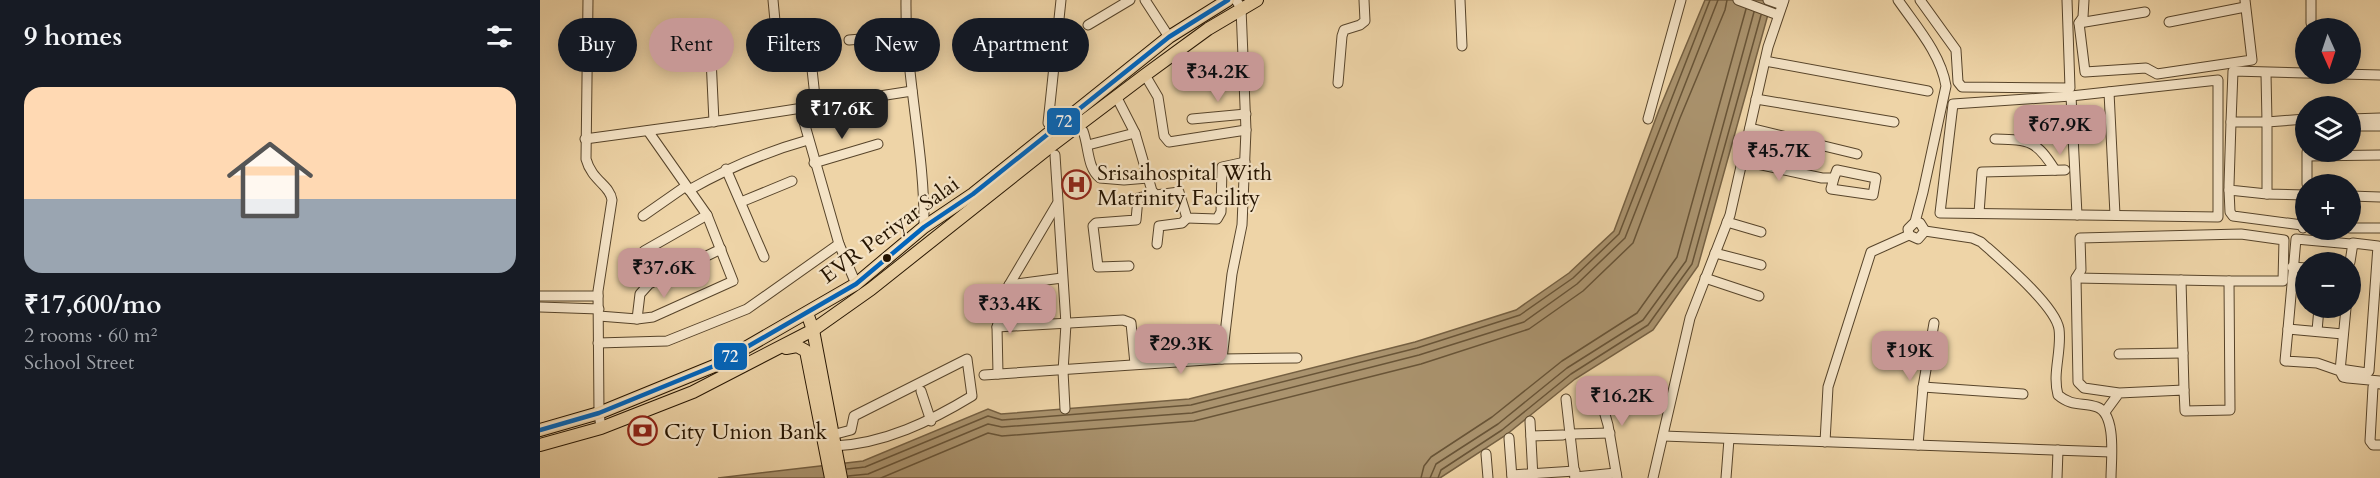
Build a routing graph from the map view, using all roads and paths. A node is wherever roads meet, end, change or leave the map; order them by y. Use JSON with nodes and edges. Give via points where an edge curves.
{"nodes":[{"id":1,"x":588,"y":0,"type":"edge"},
{"id":2,"x":773,"y":0,"type":"edge"},
{"id":3,"x":906,"y":0,"type":"edge"},
{"id":4,"x":1061,"y":0,"type":"edge"},
{"id":5,"x":1130,"y":0,"type":"edge"},
{"id":6,"x":1145,"y":0,"type":"edge"},
{"id":7,"x":1228,"y":0,"type":"edge"},
{"id":8,"x":1257,"y":0,"type":"edge"},
{"id":9,"x":1364,"y":0,"type":"edge"},
{"id":10,"x":1460,"y":0,"type":"edge"},
{"id":11,"x":1681,"y":0,"type":"edge"},
{"id":12,"x":1738,"y":0,"type":"edge"},
{"id":13,"x":1768,"y":0,"type":"edge"},
{"id":14,"x":1899,"y":0,"type":"edge"},
{"id":15,"x":1920,"y":0,"type":"edge"},
{"id":16,"x":2067,"y":0,"type":"edge"},
{"id":17,"x":2084,"y":0,"type":"edge"},
{"id":18,"x":2311,"y":0,"type":"edge"},
{"id":19,"x":1238,"y":4,"type":"edge"},
{"id":20,"x":2245,"y":4,"type":"edge"},
{"id":21,"x":1781,"y":7,"type":"edge"},
{"id":22,"x":2145,"y":12,"type":"dead end"},
{"id":23,"x":907,"y":18,"type":"edge"},
{"id":24,"x":1933,"y":18,"type":"junction"},
{"id":25,"x":2311,"y":18,"type":"edge"},
{"id":26,"x":2169,"y":22,"type":"dead end"},
{"id":27,"x":2079,"y":23,"type":"junction"},
{"id":28,"x":1089,"y":24,"type":"edge"},
{"id":29,"x":1917,"y":28,"type":"junction"},
{"id":30,"x":1941,"y":28,"type":"junction"},
{"id":31,"x":1169,"y":37,"type":"junction"},
{"id":32,"x":1923,"y":38,"type":"junction"},
{"id":33,"x":849,"y":39,"type":"dead end"},
{"id":34,"x":854,"y":39,"type":"edge"},
{"id":35,"x":1462,"y":46,"type":"dead end"},
{"id":36,"x":1764,"y":61,"type":"junction"},
{"id":37,"x":712,"y":72,"type":"edge"},
{"id":38,"x":911,"y":72,"type":"edge"},
{"id":39,"x":2265,"y":74,"type":"junction"},
{"id":40,"x":1145,"y":75,"type":"junction"},
{"id":41,"x":2380,"y":75,"type":"edge"},
{"id":42,"x":1338,"y":83,"type":"dead end"},
{"id":43,"x":912,"y":90,"type":"junction"},
{"id":44,"x":1928,"y":91,"type":"dead end"},
{"id":45,"x":2109,"y":92,"type":"junction"},
{"id":46,"x":2071,"y":96,"type":"junction"},
{"id":47,"x":1117,"y":98,"type":"junction"},
{"id":48,"x":1756,"y":99,"type":"junction"},
{"id":49,"x":816,"y":106,"type":"junction"},
{"id":50,"x":800,"y":108,"type":"junction"},
{"id":51,"x":1246,"y":114,"type":"junction"},
{"id":52,"x":1648,"y":118,"type":"dead end"},
{"id":53,"x":2361,"y":118,"type":"edge"},
{"id":54,"x":2380,"y":118,"type":"edge"},
{"id":55,"x":1192,"y":119,"type":"dead end"},
{"id":56,"x":2295,"y":120,"type":"edge"},
{"id":57,"x":714,"y":122,"type":"junction"},
{"id":58,"x":1894,"y":122,"type":"dead end"},
{"id":59,"x":2232,"y":122,"type":"junction"},
{"id":60,"x":2267,"y":122,"type":"junction"},
{"id":61,"x":1048,"y":123,"type":"dead end"},
{"id":62,"x":2361,"y":126,"type":"edge"},
{"id":63,"x":2380,"y":126,"type":"edge"},
{"id":64,"x":1750,"y":128,"type":"junction"},
{"id":65,"x":1246,"y":130,"type":"junction"},
{"id":66,"x":648,"y":131,"type":"junction"},
{"id":67,"x":1083,"y":131,"type":"dead end"},
{"id":68,"x":1135,"y":133,"type":"junction"},
{"id":69,"x":585,"y":139,"type":"junction"},
{"id":70,"x":1995,"y":139,"type":"dead end"},
{"id":71,"x":807,"y":140,"type":"junction"},
{"id":72,"x":878,"y":144,"type":"dead end"},
{"id":73,"x":1088,"y":145,"type":"junction"},
{"id":74,"x":1933,"y":151,"type":"junction"},
{"id":75,"x":1948,"y":152,"type":"junction"},
{"id":76,"x":1857,"y":154,"type":"dead end"},
{"id":77,"x":1054,"y":155,"type":"dead end"},
{"id":78,"x":2361,"y":155,"type":"edge"},
{"id":79,"x":2380,"y":155,"type":"edge"},
{"id":80,"x":1743,"y":161,"type":"junction"},
{"id":81,"x":1245,"y":162,"type":"junction"},
{"id":82,"x":814,"y":163,"type":"junction"},
{"id":83,"x":726,"y":169,"type":"junction"},
{"id":84,"x":1148,"y":178,"type":"junction"},
{"id":85,"x":1833,"y":178,"type":"junction"},
{"id":86,"x":792,"y":181,"type":"dead end"},
{"id":87,"x":688,"y":188,"type":"junction"},
{"id":88,"x":2229,"y":190,"type":"junction"},
{"id":89,"x":1154,"y":194,"type":"junction"},
{"id":90,"x":2267,"y":194,"type":"junction"},
{"id":91,"x":2295,"y":195,"type":"edge"},
{"id":92,"x":2361,"y":196,"type":"edge"},
{"id":93,"x":2380,"y":197,"type":"edge"},
{"id":94,"x":741,"y":202,"type":"junction"},
{"id":95,"x":1057,"y":204,"type":"junction"},
{"id":96,"x":1979,"y":213,"type":"junction"},
{"id":97,"x":2077,"y":215,"type":"junction"},
{"id":98,"x":2115,"y":215,"type":"junction"},
{"id":99,"x":643,"y":216,"type":"dead end"},
{"id":100,"x":707,"y":216,"type":"junction"},
{"id":101,"x":1187,"y":218,"type":"junction"},
{"id":102,"x":1727,"y":222,"type":"junction"},
{"id":103,"x":1915,"y":222,"type":"junction"},
{"id":104,"x":2295,"y":225,"type":"edge"},
{"id":105,"x":924,"y":227,"type":"junction"},
{"id":106,"x":2361,"y":228,"type":"edge"},
{"id":107,"x":2380,"y":228,"type":"edge"},
{"id":108,"x":1925,"y":231,"type":"junction"},
{"id":109,"x":1761,"y":232,"type":"dead end"},
{"id":110,"x":1909,"y":234,"type":"junction"},
{"id":111,"x":839,"y":244,"type":"junction"},
{"id":112,"x":1157,"y":244,"type":"dead end"},
{"id":113,"x":2351,"y":244,"type":"junction"},
{"id":114,"x":721,"y":249,"type":"junction"},
{"id":115,"x":644,"y":251,"type":"dead end"},
{"id":116,"x":2351,"y":252,"type":"edge"},
{"id":117,"x":1715,"y":253,"type":"junction"},
{"id":118,"x":764,"y":257,"type":"dead end"},
{"id":119,"x":1761,"y":265,"type":"dead end"},
{"id":120,"x":1129,"y":266,"type":"dead end"},
{"id":121,"x":2292,"y":267,"type":"junction"},
{"id":122,"x":2295,"y":267,"type":"edge"},
{"id":123,"x":1062,"y":278,"type":"junction"},
{"id":124,"x":1705,"y":278,"type":"junction"},
{"id":125,"x":2076,"y":278,"type":"junction"},
{"id":126,"x":2181,"y":280,"type":"junction"},
{"id":127,"x":2229,"y":281,"type":"junction"},
{"id":128,"x":856,"y":284,"type":"junction"},
{"id":129,"x":1009,"y":285,"type":"junction"},
{"id":130,"x":2380,"y":294,"type":"edge"},
{"id":131,"x":540,"y":296,"type":"edge"},
{"id":132,"x":598,"y":296,"type":"junction"},
{"id":133,"x":1759,"y":296,"type":"dead end"},
{"id":134,"x":540,"y":308,"type":"edge"},
{"id":135,"x":599,"y":312,"type":"junction"},
{"id":136,"x":807,"y":313,"type":"junction"},
{"id":137,"x":2318,"y":318,"type":"edge"},
{"id":138,"x":2345,"y":318,"type":"edge"},
{"id":139,"x":637,"y":319,"type":"junction"},
{"id":140,"x":789,"y":322,"type":"junction"},
{"id":141,"x":1934,"y":323,"type":"dead end"},
{"id":142,"x":1066,"y":324,"type":"junction"},
{"id":143,"x":997,"y":327,"type":"junction"},
{"id":144,"x":2288,"y":329,"type":"junction"},
{"id":145,"x":813,"y":330,"type":"junction"},
{"id":146,"x":2317,"y":332,"type":"junction"},
{"id":147,"x":2343,"y":334,"type":"junction"},
{"id":148,"x":798,"y":338,"type":"junction"},
{"id":149,"x":2077,"y":340,"type":"junction"},
{"id":150,"x":2058,"y":341,"type":"junction"},
{"id":151,"x":598,"y":343,"type":"junction"},
{"id":152,"x":781,"y":347,"type":"junction"},
{"id":153,"x":2183,"y":353,"type":"junction"},
{"id":154,"x":2119,"y":354,"type":"dead end"},
{"id":155,"x":1297,"y":358,"type":"dead end"},
{"id":156,"x":1222,"y":359,"type":"junction"},
{"id":157,"x":1135,"y":364,"type":"junction"},
{"id":158,"x":1063,"y":370,"type":"junction"},
{"id":159,"x":2340,"y":370,"type":"junction"},
{"id":160,"x":998,"y":374,"type":"junction"},
{"id":161,"x":984,"y":375,"type":"dead end"},
{"id":162,"x":2378,"y":382,"type":"edge"},
{"id":163,"x":1596,"y":383,"type":"dead end"},
{"id":164,"x":1923,"y":387,"type":"junction"},
{"id":165,"x":2184,"y":390,"type":"junction"},
{"id":166,"x":921,"y":391,"type":"dead end"},
{"id":167,"x":2023,"y":393,"type":"dead end"},
{"id":168,"x":2119,"y":393,"type":"junction"},
{"id":169,"x":1566,"y":399,"type":"dead end"},
{"id":170,"x":1065,"y":409,"type":"dead end"},
{"id":171,"x":2105,"y":412,"type":"junction"},
{"id":172,"x":599,"y":413,"type":"junction"},
{"id":173,"x":931,"y":421,"type":"junction"},
{"id":174,"x":1530,"y":421,"type":"dead end"},
{"id":175,"x":602,"y":428,"type":"junction"},
{"id":176,"x":540,"y":430,"type":"edge"},
{"id":177,"x":851,"y":430,"type":"junction"},
{"id":178,"x":1567,"y":434,"type":"junction"},
{"id":179,"x":1610,"y":434,"type":"junction"},
{"id":180,"x":1663,"y":435,"type":"junction"},
{"id":181,"x":1531,"y":436,"type":"junction"},
{"id":182,"x":1509,"y":438,"type":"dead end"},
{"id":183,"x":1729,"y":439,"type":"junction"},
{"id":184,"x":833,"y":440,"type":"junction"},
{"id":185,"x":1825,"y":442,"type":"junction"},
{"id":186,"x":540,"y":445,"type":"edge"},
{"id":187,"x":856,"y":445,"type":"junction"},
{"id":188,"x":1918,"y":445,"type":"junction"},
{"id":189,"x":2380,"y":445,"type":"edge"},
{"id":190,"x":2058,"y":450,"type":"junction"},
{"id":191,"x":2111,"y":452,"type":"junction"},
{"id":192,"x":1486,"y":454,"type":"dead end"},
{"id":193,"x":833,"y":459,"type":"junction"},
{"id":194,"x":1575,"y":475,"type":"edge"},
{"id":195,"x":1512,"y":476,"type":"edge"},
{"id":196,"x":1533,"y":476,"type":"edge"},
{"id":197,"x":1616,"y":476,"type":"edge"},
{"id":198,"x":831,"y":478,"type":"edge"},
{"id":199,"x":841,"y":478,"type":"edge"},
{"id":200,"x":1488,"y":478,"type":"edge"},
{"id":201,"x":1653,"y":478,"type":"edge"},
{"id":202,"x":1726,"y":478,"type":"edge"},
{"id":203,"x":2057,"y":478,"type":"edge"},
{"id":204,"x":2111,"y":478,"type":"edge"}],
"edges":[{"from":1,"to":69,"type":"street"},
{"from":2,"to":49,"type":"street","via":[[777,42],[785,48],[810,51]]},
{"from":3,"to":23,"type":"street"},
{"from":4,"to":61,"type":"street"},
{"from":5,"to":28,"type":"street"},
{"from":6,"to":31,"type":"street"},
{"from":7,"to":31,"type":"main road","name":"EVR Periyar Salai"},
{"from":8,"to":19,"type":"main road","name":"EVR Periyar Salai"},
{"from":9,"to":42,"type":"street","via":[[1365,21],[1344,30],[1342,36]]},
{"from":10,"to":35,"type":"street"},
{"from":11,"to":52,"type":"street"},
{"from":12,"to":21,"type":"street","via":[[1763,9]]},
{"from":13,"to":21,"type":"street"},
{"from":14,"to":29,"type":"street"},
{"from":15,"to":24,"type":"street"},
{"from":16,"to":30,"type":"street","via":[[2070,88],[1962,87],[1958,82],[1956,50]]},
{"from":17,"to":27,"type":"street"},
{"from":18,"to":25,"type":"street"},
{"from":19,"to":40,"type":"main road","name":"EVR Periyar Salai"},
{"from":19,"to":51,"type":"street"},
{"from":20,"to":26,"type":"street"},
{"from":20,"to":27,"type":"street","via":[[2253,58],[2249,62],[2157,74],[2146,68],[2085,72]]},
{"from":21,"to":36,"type":"street"},
{"from":22,"to":27,"type":"street"},
{"from":24,"to":29,"type":"street"},
{"from":24,"to":30,"type":"street"},
{"from":29,"to":32,"type":"street"},
{"from":30,"to":32,"type":"street"},
{"from":31,"to":105,"type":"main road","name":"EVR Periyar Salai","via":[[973,194]]},
{"from":32,"to":74,"type":"street","via":[[1944,73],[1946,86]]},
{"from":33,"to":34,"type":"street"},
{"from":36,"to":44,"type":"street"},
{"from":36,"to":48,"type":"street"},
{"from":37,"to":57,"type":"street"},
{"from":38,"to":43,"type":"street"},
{"from":39,"to":41,"type":"street"},
{"from":39,"to":59,"type":"street","via":[[2233,71]]},
{"from":39,"to":60,"type":"street"},
{"from":40,"to":47,"type":"main road","name":"EVR Periyar Salai"},
{"from":40,"to":65,"type":"street","via":[[1158,97],[1164,136],[1169,142]]},
{"from":43,"to":49,"type":"street"},
{"from":43,"to":105,"type":"street"},
{"from":45,"to":46,"type":"street"},
{"from":45,"to":98,"type":"street"},
{"from":45,"to":98,"type":"street","via":[[2218,80],[2218,217]]},
{"from":46,"to":75,"type":"street","via":[[1953,104]]},
{"from":46,"to":97,"type":"street"},
{"from":47,"to":68,"type":"street"},
{"from":47,"to":145,"type":"main road","name":"EVR Periyar Salai"},
{"from":48,"to":58,"type":"street"},
{"from":48,"to":64,"type":"street"},
{"from":49,"to":50,"type":"street"},
{"from":50,"to":57,"type":"street"},
{"from":50,"to":71,"type":"street"},
{"from":51,"to":55,"type":"street"},
{"from":51,"to":65,"type":"street"},
{"from":53,"to":54,"type":"street"},
{"from":56,"to":60,"type":"street"},
{"from":57,"to":66,"type":"street"},
{"from":59,"to":60,"type":"street"},
{"from":59,"to":88,"type":"street"},
{"from":60,"to":90,"type":"street"},
{"from":62,"to":63,"type":"street"},
{"from":64,"to":76,"type":"street"},
{"from":64,"to":80,"type":"street"},
{"from":65,"to":81,"type":"street"},
{"from":66,"to":69,"type":"street"},
{"from":66,"to":87,"type":"street"},
{"from":67,"to":73,"type":"street"},
{"from":68,"to":73,"type":"street"},
{"from":68,"to":84,"type":"street"},
{"from":69,"to":132,"type":"street","via":[[589,170],[609,190],[612,200]]},
{"from":70,"to":96,"type":"street","via":[[2022,140],[2042,148],[2060,170],[1982,172]]},
{"from":71,"to":82,"type":"street"},
{"from":71,"to":83,"type":"street"},
{"from":72,"to":82,"type":"street"},
{"from":73,"to":84,"type":"street","via":[[1091,168],[1100,178]]},
{"from":74,"to":75,"type":"street"},
{"from":74,"to":103,"type":"street"},
{"from":75,"to":96,"type":"street","via":[[1940,213]]},
{"from":77,"to":95,"type":"street"},
{"from":78,"to":79,"type":"street"},
{"from":80,"to":85,"type":"street"},
{"from":80,"to":102,"type":"street"},
{"from":81,"to":101,"type":"street","via":[[1223,165],[1221,213],[1217,219]]},
{"from":81,"to":156,"type":"street","via":[[1242,225]]},
{"from":82,"to":111,"type":"street"},
{"from":83,"to":87,"type":"street"},
{"from":83,"to":94,"type":"street"},
{"from":84,"to":89,"type":"street"},
{"from":85,"to":85,"type":"street","via":[[1837,170],[1876,178],[1873,195],[1831,189]]},
{"from":86,"to":94,"type":"street"},
{"from":87,"to":99,"type":"street"},
{"from":87,"to":100,"type":"street"},
{"from":88,"to":90,"type":"street"},
{"from":88,"to":104,"type":"street","via":[[2233,216]]},
{"from":89,"to":101,"type":"street","via":[[1179,192]]},
{"from":89,"to":120,"type":"street","via":[[1137,198],[1136,220],[1094,226],[1098,267]]},
{"from":90,"to":91,"type":"street"},
{"from":92,"to":93,"type":"street"},
{"from":94,"to":118,"type":"street"},
{"from":95,"to":123,"type":"street"},
{"from":95,"to":129,"type":"street"},
{"from":96,"to":97,"type":"street"},
{"from":97,"to":98,"type":"street"},
{"from":100,"to":114,"type":"street"},
{"from":100,"to":115,"type":"street"},
{"from":101,"to":112,"type":"street","via":[[1182,224],[1159,226]]},
{"from":102,"to":109,"type":"street"},
{"from":102,"to":117,"type":"street"},
{"from":103,"to":108,"type":"street"},
{"from":103,"to":110,"type":"street","via":[[1908,229]]},
{"from":105,"to":128,"type":"main road","name":"EVR Periyar Salai"},
{"from":106,"to":107,"type":"street"},
{"from":108,"to":110,"type":"street","via":[[1918,239]]},
{"from":108,"to":150,"type":"street","via":[[1981,242],[2053,316]]},
{"from":110,"to":185,"type":"street","via":[[1871,252],[1828,387]]},
{"from":111,"to":128,"type":"street"},
{"from":111,"to":151,"type":"street","via":[[785,285],[736,313],[667,341]]},
{"from":113,"to":116,"type":"street"},
{"from":113,"to":121,"type":"street","via":[[2296,239]]},
{"from":113,"to":159,"type":"street","via":[[2378,246],[2369,371],[2367,374]]},
{"from":114,"to":139,"type":"street","via":[[649,284],[640,294]]},
{"from":114,"to":139,"type":"street","via":[[733,277],[731,284],[664,314]]},
{"from":117,"to":119,"type":"street"},
{"from":117,"to":124,"type":"street"},
{"from":121,"to":122,"type":"street"},
{"from":121,"to":144,"type":"street"},
{"from":123,"to":129,"type":"street"},
{"from":123,"to":142,"type":"street"},
{"from":124,"to":133,"type":"street"},
{"from":124,"to":180,"type":"street","via":[[1690,318]]},
{"from":125,"to":126,"type":"street"},
{"from":125,"to":127,"type":"street","via":[[2081,270],[2080,238],[2241,234],[2284,240],[2283,281]]},
{"from":125,"to":149,"type":"street"},
{"from":126,"to":127,"type":"street"},
{"from":126,"to":153,"type":"street"},
{"from":127,"to":165,"type":"street","via":[[2230,410],[2185,411]]},
{"from":128,"to":136,"type":"main road","name":"EVR Periyar Salai"},
{"from":129,"to":143,"type":"street"},
{"from":130,"to":162,"type":"street"},
{"from":131,"to":132,"type":"street"},
{"from":132,"to":135,"type":"street"},
{"from":134,"to":135,"type":"street"},
{"from":135,"to":139,"type":"street"},
{"from":135,"to":151,"type":"street"},
{"from":136,"to":140,"type":"main road","name":"EVR Periyar Salai"},
{"from":136,"to":145,"type":"main road"},
{"from":137,"to":146,"type":"street"},
{"from":138,"to":147,"type":"street"},
{"from":140,"to":148,"type":"main road"},
{"from":140,"to":172,"type":"main road","name":"EVR Periyar Salai","via":[[714,366]]},
{"from":141,"to":164,"type":"street"},
{"from":142,"to":143,"type":"street"},
{"from":142,"to":157,"type":"street","via":[[1123,320],[1131,323]]},
{"from":142,"to":158,"type":"street"},
{"from":143,"to":160,"type":"street"},
{"from":144,"to":146,"type":"street"},
{"from":144,"to":159,"type":"street","via":[[2285,361],[2317,363]]},
{"from":145,"to":148,"type":"main road","name":"EVR Periyar Salai"},
{"from":145,"to":184,"type":"main road"},
{"from":146,"to":147,"type":"street"},
{"from":147,"to":159,"type":"street"},
{"from":148,"to":152,"type":"main road","name":"EVR Periyar Salai"},
{"from":149,"to":150,"type":"street"},
{"from":149,"to":168,"type":"street","via":[[2078,382],[2084,388]]},
{"from":150,"to":171,"type":"street","via":[[2058,395],[2073,404]]},
{"from":151,"to":172,"type":"street"},
{"from":152,"to":175,"type":"main road","name":"EVR Periyar Salai","via":[[693,392]]},
{"from":152,"to":193,"type":"main road","via":[[797,346],[806,351]]},
{"from":153,"to":154,"type":"street"},
{"from":153,"to":165,"type":"street"},
{"from":155,"to":156,"type":"street"},
{"from":156,"to":157,"type":"street"},
{"from":157,"to":158,"type":"street"},
{"from":158,"to":160,"type":"street"},
{"from":158,"to":170,"type":"street"},
{"from":159,"to":162,"type":"street","via":[[2348,378]]},
{"from":160,"to":161,"type":"street"},
{"from":162,"to":189,"type":"street","via":[[2373,387],[2370,441]]},
{"from":163,"to":179,"type":"street"},
{"from":164,"to":167,"type":"street"},
{"from":164,"to":188,"type":"street"},
{"from":165,"to":168,"type":"street"},
{"from":166,"to":173,"type":"street"},
{"from":168,"to":171,"type":"street"},
{"from":169,"to":178,"type":"street"},
{"from":171,"to":191,"type":"street","via":[[2111,429]]},
{"from":172,"to":175,"type":"street"},
{"from":172,"to":176,"type":"main road","name":"EVR Periyar Salai"},
{"from":173,"to":177,"type":"street","via":[[972,396],[967,359],[854,416]]},
{"from":173,"to":187,"type":"street"},
{"from":174,"to":181,"type":"street"},
{"from":175,"to":186,"type":"main road","name":"EVR Periyar Salai"},
{"from":177,"to":184,"type":"street"},
{"from":177,"to":187,"type":"street"},
{"from":178,"to":179,"type":"street"},
{"from":178,"to":181,"type":"street"},
{"from":178,"to":194,"type":"street"},
{"from":179,"to":197,"type":"street"},
{"from":180,"to":183,"type":"street"},
{"from":180,"to":201,"type":"street"},
{"from":181,"to":196,"type":"street"},
{"from":182,"to":195,"type":"street"},
{"from":183,"to":185,"type":"street"},
{"from":183,"to":202,"type":"street"},
{"from":184,"to":187,"type":"street"},
{"from":184,"to":193,"type":"main road"},
{"from":185,"to":188,"type":"street"},
{"from":188,"to":190,"type":"street"},
{"from":190,"to":191,"type":"street"},
{"from":190,"to":203,"type":"street"},
{"from":191,"to":204,"type":"street"},
{"from":192,"to":200,"type":"street"},
{"from":193,"to":198,"type":"main road"},
{"from":193,"to":199,"type":"main road"},
{"from":194,"to":196,"type":"street"},
{"from":194,"to":197,"type":"street"},
{"from":195,"to":196,"type":"street"}]}
